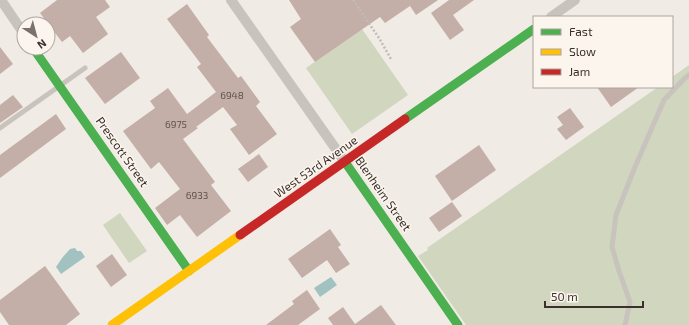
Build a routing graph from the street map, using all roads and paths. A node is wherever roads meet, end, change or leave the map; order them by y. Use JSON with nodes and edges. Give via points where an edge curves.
{"nodes":[{"id":1,"x":0,"y":0,"type":"edge"},
{"id":2,"x":231,"y":0,"type":"edge"},
{"id":3,"x":353,"y":0,"type":"edge"},
{"id":4,"x":575,"y":0,"type":"edge"},
{"id":5,"x":552,"y":16,"type":"edge"},
{"id":6,"x":16,"y":23,"type":"edge"},
{"id":7,"x":533,"y":30,"type":"edge"},
{"id":8,"x":39,"y":56,"type":"edge"},
{"id":9,"x":391,"y":59,"type":"dead end"},
{"id":10,"x":85,"y":68,"type":"dead end"},
{"id":11,"x":689,"y":76,"type":"edge"},
{"id":12,"x":60,"y":86,"type":"junction"},
{"id":13,"x":0,"y":128,"type":"edge"},
{"id":14,"x":345,"y":162,"type":"junction"},
{"id":15,"x":190,"y":271,"type":"junction"},
{"id":16,"x":112,"y":325,"type":"edge"},
{"id":17,"x":458,"y":325,"type":"edge"},
{"id":18,"x":625,"y":325,"type":"edge"}],
"edges":[{"from":1,"to":6,"type":"street"},
{"from":2,"to":14,"type":"street","name":"Blenheim Street"},
{"from":3,"to":9,"type":"path"},
{"from":4,"to":5,"type":"street"},
{"from":7,"to":14,"type":"street","name":"West 53rd Avenue"},
{"from":8,"to":12,"type":"street","name":"Prescott Street"},
{"from":10,"to":12,"type":"lane"},
{"from":11,"to":18,"type":"lane","via":[[664,100],[616,215],[612,247],[630,302]]},
{"from":12,"to":13,"type":"lane"},
{"from":12,"to":15,"type":"street","name":"Prescott Street"},
{"from":14,"to":15,"type":"street","name":"West 53rd Avenue"},
{"from":14,"to":17,"type":"street","name":"Blenheim Street"},
{"from":15,"to":16,"type":"street","name":"West 53rd Avenue"}]}
